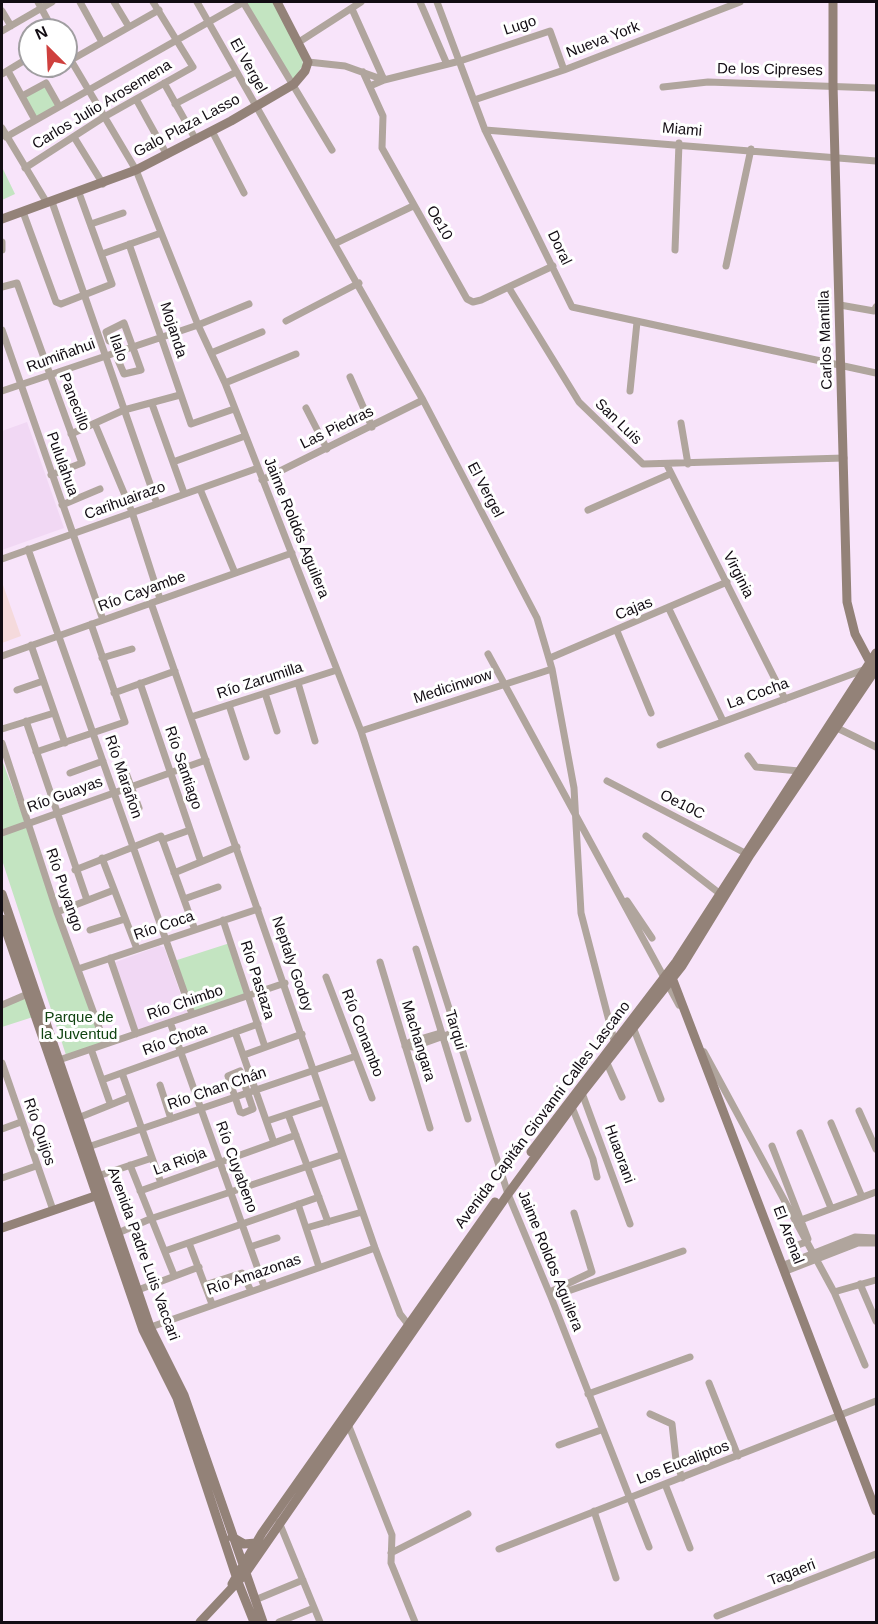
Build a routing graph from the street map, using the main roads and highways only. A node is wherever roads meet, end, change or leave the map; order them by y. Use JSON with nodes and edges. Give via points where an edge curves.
{"nodes":[{"id":1,"x":277,"y":2,"type":"edge"},
{"id":2,"x":833,"y":2,"type":"edge"},
{"id":3,"x":2,"y":219,"type":"edge"},
{"id":4,"x":876,"y":653,"type":"edge"},
{"id":5,"x":872,"y":668,"type":"edge"},
{"id":6,"x":834,"y":727,"type":"junction"},
{"id":7,"x":2,"y":899,"type":"edge"},
{"id":8,"x":2,"y":919,"type":"edge"},
{"id":9,"x":671,"y":974,"type":"junction"},
{"id":10,"x":31,"y":992,"type":"junction"},
{"id":11,"x":95,"y":1177,"type":"junction"},
{"id":12,"x":506,"y":1191,"type":"junction"},
{"id":13,"x":101,"y":1194,"type":"junction"},
{"id":14,"x":2,"y":1228,"type":"edge"},
{"id":15,"x":147,"y":1328,"type":"junction"},
{"id":16,"x":411,"y":1328,"type":"junction"},
{"id":17,"x":876,"y":1511,"type":"edge"},
{"id":18,"x":232,"y":1537,"type":"junction"},
{"id":19,"x":256,"y":1543,"type":"junction"},
{"id":20,"x":240,"y":1574,"type":"junction"},
{"id":21,"x":204,"y":1621,"type":"edge"},
{"id":22,"x":254,"y":1623,"type":"edge"},
{"id":23,"x":263,"y":1623,"type":"edge"}],
"edges":[{"from":1,"to":3,"type":"main road","name":"Galo Plaza Lasso","via":[[308,62],[294,84],[136,170]]},
{"from":2,"to":5,"type":"main road","name":"Carlos Mantilla","via":[[847,602],[855,634]]},
{"from":4,"to":5,"type":"main road","name":"Avenida Capitán Giovanni Calles Lascano"},
{"from":5,"to":6,"type":"main road","name":"Avenida Capitán Giovanni Calles Lascano"},
{"from":6,"to":9,"type":"main road","name":"Avenida Capitán Giovanni Calles Lascano"},
{"from":6,"to":9,"type":"main road","name":"Avenida Capitán Giovanni Calles Lascano","via":[[745,852]]},
{"from":7,"to":10,"type":"main road","name":"Avenida Padre Luis Vaccari"},
{"from":8,"to":10,"type":"main road","name":"Avenida Padre Luis Vaccari"},
{"from":9,"to":12,"type":"main road","name":"Avenida Capitán Giovanni Calles Lascano"},
{"from":9,"to":12,"type":"main road","name":"Avenida Capitán Giovanni Calles Lascano","via":[[614,1040]]},
{"from":9,"to":17,"type":"main road","name":"El Arenal"},
{"from":10,"to":11,"type":"main road","name":"Avenida Padre Luis Vaccari"},
{"from":10,"to":11,"type":"main road","name":"Avenida Padre Luis Vaccari","via":[[59,1060]]},
{"from":11,"to":13,"type":"main road","name":"Avenida Padre Luis Vaccari"},
{"from":12,"to":16,"type":"main road","name":"Avenida Capitán Giovanni Calles Lascano"},
{"from":13,"to":14,"type":"main road"},
{"from":13,"to":15,"type":"main road","name":"Avenida Padre Luis Vaccari"},
{"from":13,"to":15,"type":"main road","name":"Avenida Padre Luis Vaccari","via":[[138,1290]]},
{"from":15,"to":18,"type":"main road","name":"Avenida Padre Luis Vaccari","via":[[184,1395]]},
{"from":15,"to":20,"type":"main road","name":"Avenida Padre Luis Vaccari","via":[[177,1398]]},
{"from":16,"to":19,"type":"main road","name":"Avenida Capitán Giovanni Calles Lascano"},
{"from":16,"to":20,"type":"main road","name":"Avenida Capitán Giovanni Calles Lascano","via":[[348,1424]]},
{"from":18,"to":19,"type":"main road","via":[[244,1544]]},
{"from":18,"to":20,"type":"main road","name":"Avenida Padre Luis Vaccari"},
{"from":19,"to":20,"type":"main road","name":"Avenida Capitán Giovanni Calles Lascano"},
{"from":20,"to":21,"type":"main road","name":"Avenida Capitán Giovanni Calles Lascano"},
{"from":20,"to":22,"type":"main road","name":"Avenida Padre Luis Vaccari"},
{"from":20,"to":23,"type":"main road","name":"Avenida Padre Luis Vaccari"}]}
